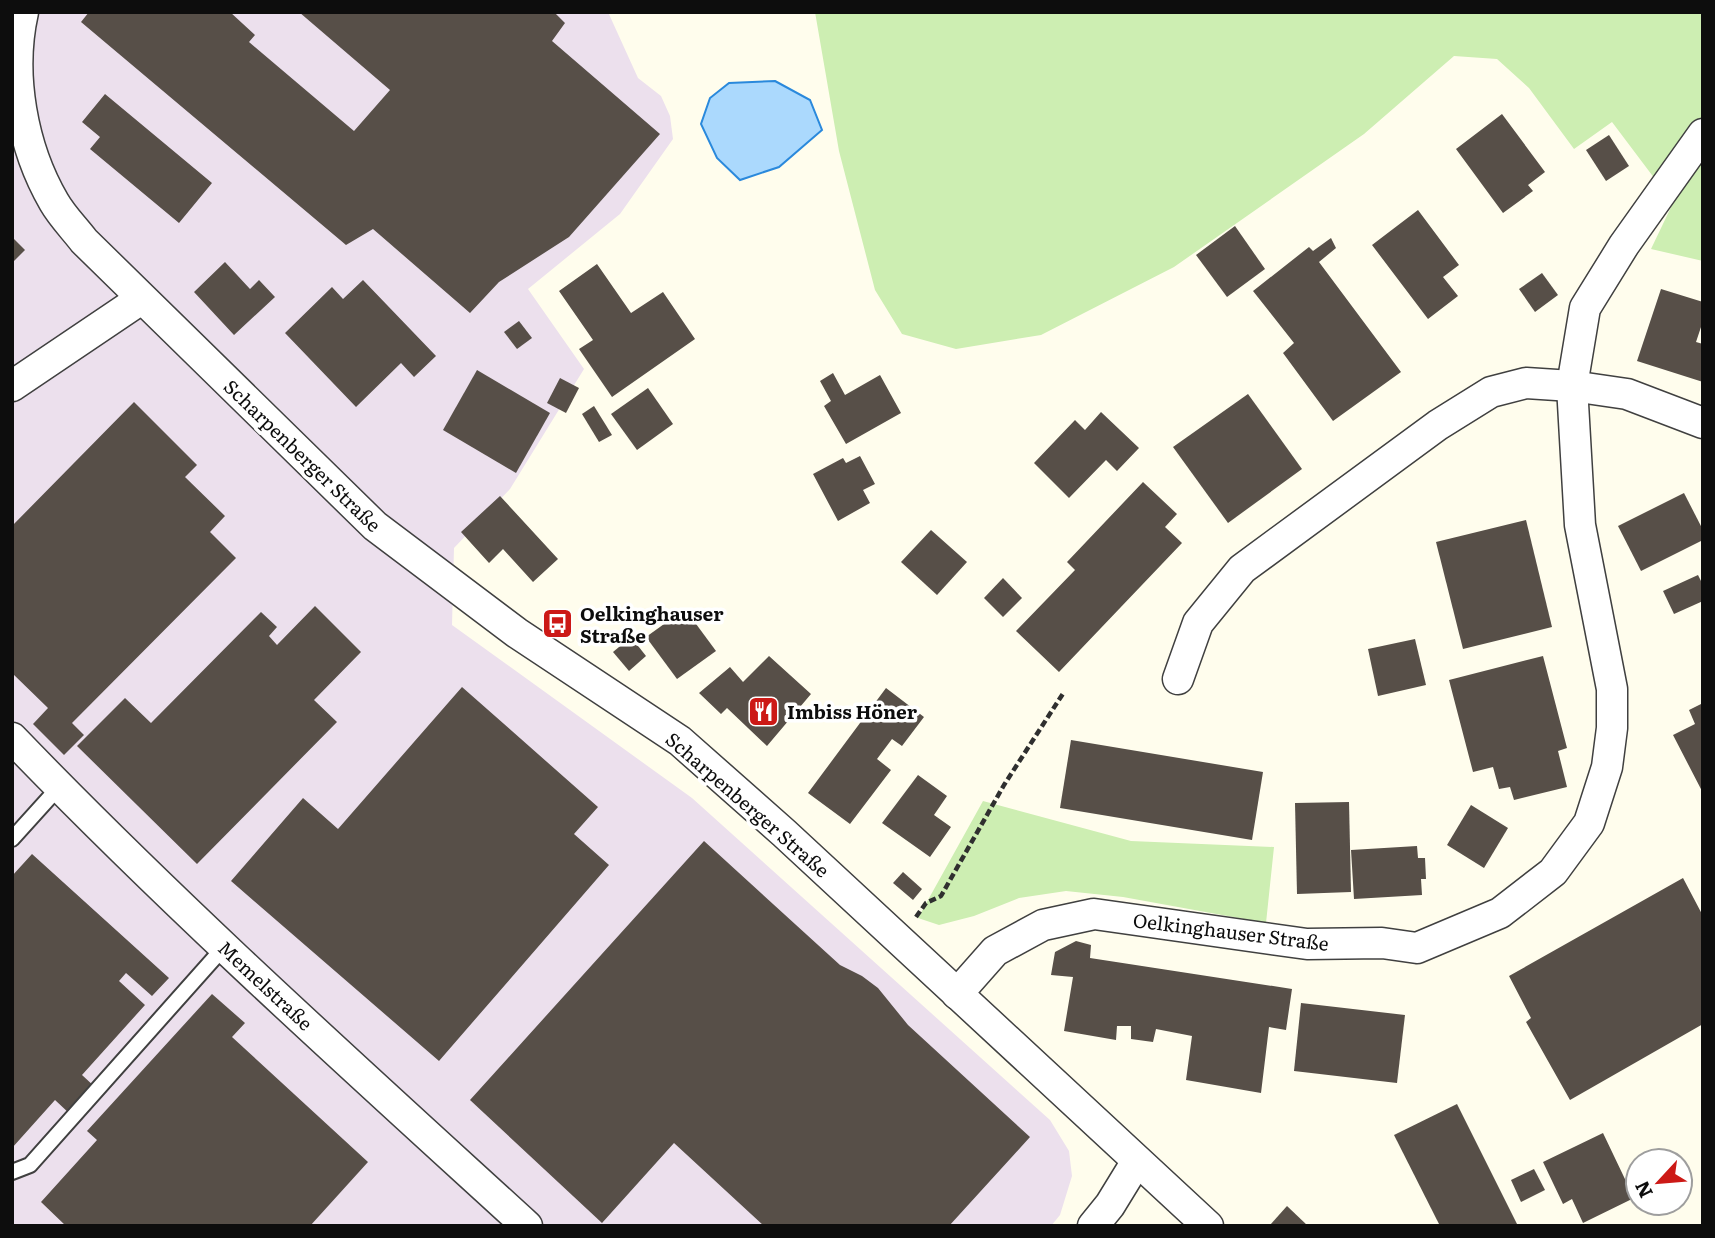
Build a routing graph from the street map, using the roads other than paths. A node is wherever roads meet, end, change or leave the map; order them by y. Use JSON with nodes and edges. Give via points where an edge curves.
{"nodes":[{"id":1,"x":23,"y":12,"type":"edge"},
{"id":2,"x":18,"y":118,"type":"edge"},
{"id":3,"x":1703,"y":134,"type":"edge"},
{"id":4,"x":141,"y":299,"type":"junction"},
{"id":5,"x":12,"y":386,"type":"edge"},
{"id":6,"x":1572,"y":386,"type":"junction"},
{"id":7,"x":1703,"y":424,"type":"edge"},
{"id":8,"x":1178,"y":679,"type":"dead end"},
{"id":9,"x":12,"y":738,"type":"edge"},
{"id":10,"x":60,"y":787,"type":"junction"},
{"id":11,"x":12,"y":839,"type":"edge"},
{"id":12,"x":225,"y":946,"type":"junction"},
{"id":13,"x":957,"y":994,"type":"junction"},
{"id":14,"x":1137,"y":1161,"type":"junction"},
{"id":15,"x":12,"y":1172,"type":"edge"},
{"id":16,"x":527,"y":1226,"type":"edge"},
{"id":17,"x":1093,"y":1226,"type":"edge"},
{"id":18,"x":1208,"y":1226,"type":"edge"}],
"edges":[{"from":1,"to":2,"type":"street","name":"Scharpenberger Straße","via":[[17,38]]},
{"from":2,"to":4,"type":"street","name":"Scharpenberger Straße","via":[[54,202],[83,241]]},
{"from":3,"to":6,"type":"street","name":"Oelkinghauser Straße","via":[[1585,308]]},
{"from":4,"to":5,"type":"street"},
{"from":4,"to":13,"type":"street","name":"Scharpenberger Straße","via":[[376,526],[517,633],[680,741]]},
{"from":6,"to":7,"type":"street","via":[[1627,394]]},
{"from":6,"to":8,"type":"street","via":[[1526,383],[1491,392],[1438,425],[1242,569],[1198,624]]},
{"from":6,"to":13,"type":"street","name":"Oelkinghauser Straße","via":[[1580,524],[1612,689],[1612,728],[1607,767],[1589,823],[1553,872],[1500,913],[1417,948],[1382,943],[1307,944],[1094,914],[1044,925],[995,951]]},
{"from":9,"to":10,"type":"street","name":"Memelstraße"},
{"from":10,"to":11,"type":"lane"},
{"from":10,"to":12,"type":"street","name":"Memelstraße"},
{"from":12,"to":15,"type":"lane","via":[[30,1165]]},
{"from":12,"to":16,"type":"street","name":"Memelstraße"},
{"from":13,"to":14,"type":"street","name":"Scharpenberger Straße"},
{"from":14,"to":17,"type":"street"},
{"from":14,"to":18,"type":"street","name":"Scharpenberger Straße"}]}
